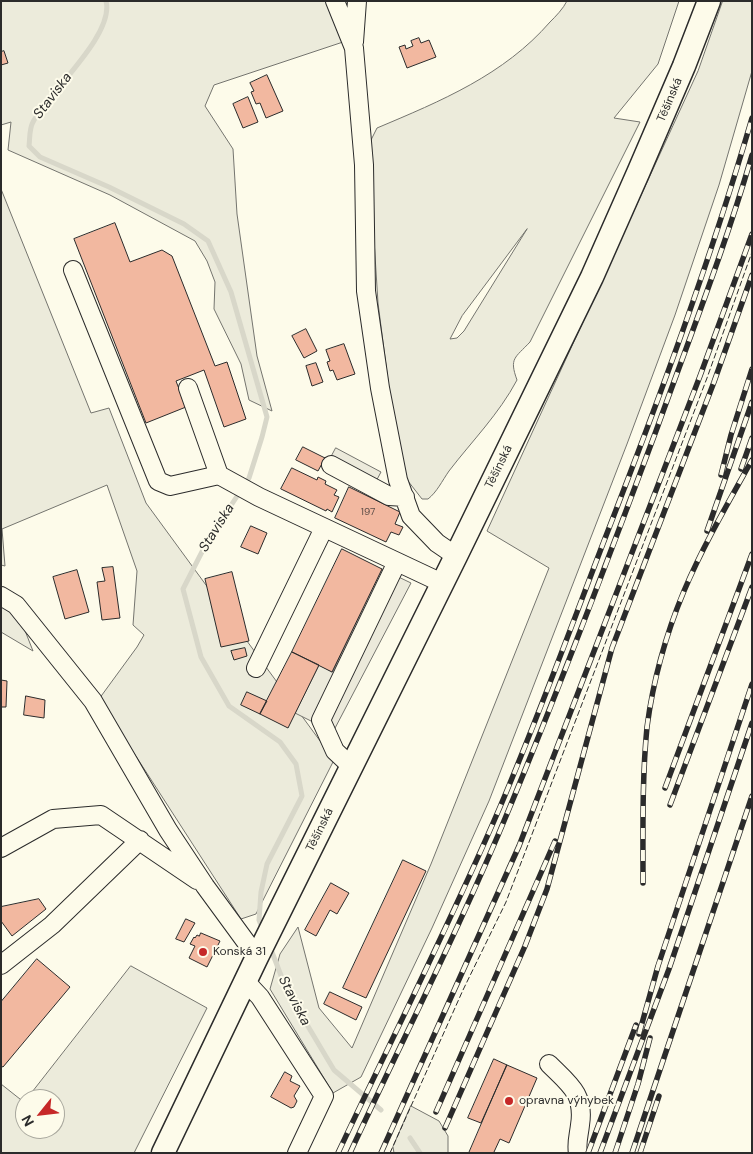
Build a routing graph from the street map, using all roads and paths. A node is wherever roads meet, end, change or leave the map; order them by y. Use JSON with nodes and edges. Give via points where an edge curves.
{"nodes":[{"id":1,"x":335,"y":1,"type":"edge"},
{"id":2,"x":358,"y":1,"type":"edge"},
{"id":3,"x":709,"y":1,"type":"edge"},
{"id":4,"x":354,"y":48,"type":"junction"},
{"id":5,"x":74,"y":270,"type":"dead end"},
{"id":6,"x":188,"y":388,"type":"dead end"},
{"id":7,"x":332,"y":465,"type":"dead end"},
{"id":8,"x":224,"y":478,"type":"junction"},
{"id":9,"x":404,"y":497,"type":"junction"},
{"id":10,"x":324,"y":528,"type":"junction"},
{"id":11,"x":456,"y":556,"type":"junction"},
{"id":12,"x":397,"y":562,"type":"junction"},
{"id":13,"x":442,"y":583,"type":"junction"},
{"id":14,"x":1,"y":596,"type":"edge"},
{"id":15,"x":256,"y":668,"type":"dead end"},
{"id":16,"x":352,"y":766,"type":"junction"},
{"id":17,"x":140,"y":840,"type":"junction"},
{"id":18,"x":1,"y":848,"type":"edge"},
{"id":19,"x":205,"y":886,"type":"junction"},
{"id":20,"x":257,"y":957,"type":"junction"},
{"id":21,"x":1,"y":965,"type":"edge"},
{"id":22,"x":246,"y":982,"type":"junction"},
{"id":23,"x":549,"y":1064,"type":"dead end"},
{"id":24,"x":163,"y":1153,"type":"edge"},
{"id":25,"x":297,"y":1153,"type":"edge"},
{"id":26,"x":578,"y":1153,"type":"edge"}],
"edges":[{"from":1,"to":4,"type":"street"},
{"from":2,"to":4,"type":"street"},
{"from":3,"to":11,"type":"main road","name":"Těšínská","via":[[592,276]]},
{"from":4,"to":9,"type":"street","via":[[364,165],[366,290],[380,388]]},
{"from":5,"to":8,"type":"street","via":[[158,481],[170,486]]},
{"from":6,"to":8,"type":"street"},
{"from":7,"to":9,"type":"street","via":[[389,496]]},
{"from":8,"to":10,"type":"street"},
{"from":9,"to":11,"type":"street","via":[[412,516],[437,543]]},
{"from":10,"to":12,"type":"street"},
{"from":10,"to":15,"type":"street"},
{"from":11,"to":13,"type":"main road","name":"Těšínská"},
{"from":12,"to":13,"type":"street"},
{"from":12,"to":16,"type":"street","via":[[321,720],[335,751]]},
{"from":13,"to":16,"type":"main road","name":"Těšínská"},
{"from":14,"to":19,"type":"street","via":[[16,605],[93,701],[168,830]]},
{"from":16,"to":20,"type":"main road","name":"Těšínská"},
{"from":17,"to":18,"type":"street","via":[[101,815],[53,819]]},
{"from":17,"to":19,"type":"street"},
{"from":17,"to":21,"type":"street","via":[[52,925]]},
{"from":19,"to":20,"type":"street"},
{"from":20,"to":22,"type":"main road","name":"Těšínská"},
{"from":22,"to":24,"type":"main road","name":"Těšínská"},
{"from":22,"to":25,"type":"street","via":[[260,997],[324,1096]]},
{"from":23,"to":26,"type":"street","via":[[578,1095],[581,1105]]}]}
